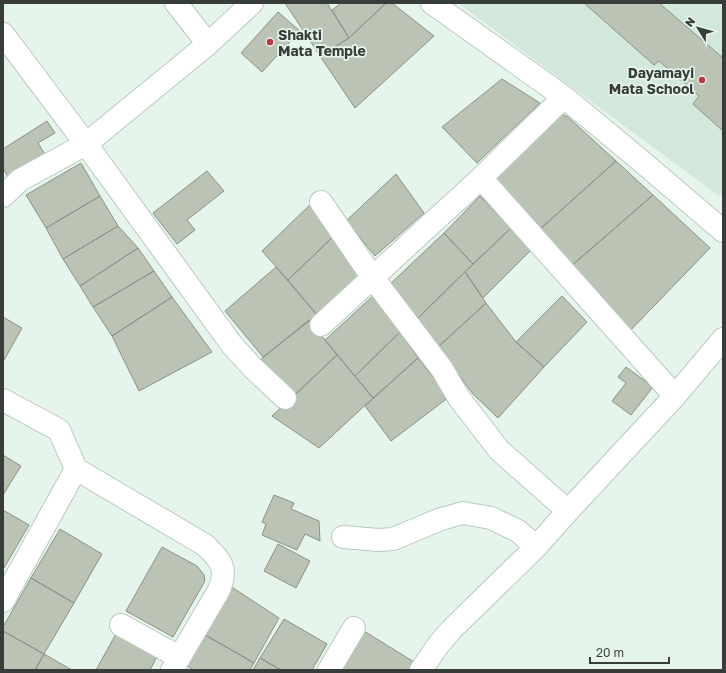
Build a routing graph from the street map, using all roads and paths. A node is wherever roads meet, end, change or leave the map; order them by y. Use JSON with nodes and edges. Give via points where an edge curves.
{"nodes":[{"id":1,"x":176,"y":3,"type":"edge"},
{"id":2,"x":252,"y":3,"type":"edge"},
{"id":3,"x":432,"y":3,"type":"edge"},
{"id":4,"x":3,"y":34,"type":"edge"},
{"id":5,"x":208,"y":44,"type":"junction"},
{"id":6,"x":564,"y":97,"type":"junction"},
{"id":7,"x":86,"y":144,"type":"junction"},
{"id":8,"x":481,"y":178,"type":"junction"},
{"id":9,"x":3,"y":196,"type":"edge"},
{"id":10,"x":321,"y":202,"type":"dead end"},
{"id":11,"x":723,"y":231,"type":"edge"},
{"id":12,"x":373,"y":278,"type":"junction"},
{"id":13,"x":321,"y":325,"type":"dead end"},
{"id":14,"x":723,"y":339,"type":"edge"},
{"id":15,"x":675,"y":396,"type":"junction"},
{"id":16,"x":285,"y":398,"type":"dead end"},
{"id":17,"x":3,"y":400,"type":"edge"},
{"id":18,"x":76,"y":469,"type":"junction"},
{"id":19,"x":568,"y":511,"type":"junction"},
{"id":20,"x":343,"y":537,"type":"dead end"},
{"id":21,"x":536,"y":547,"type":"junction"},
{"id":22,"x":6,"y":590,"type":"edge"},
{"id":23,"x":122,"y":625,"type":"dead end"},
{"id":24,"x":354,"y":628,"type":"dead end"},
{"id":25,"x":176,"y":664,"type":"edge"},
{"id":26,"x":329,"y":670,"type":"edge"},
{"id":27,"x":420,"y":670,"type":"edge"}],
"edges":[{"from":1,"to":5,"type":"street"},
{"from":2,"to":5,"type":"street"},
{"from":3,"to":6,"type":"street"},
{"from":4,"to":7,"type":"street"},
{"from":5,"to":7,"type":"street"},
{"from":6,"to":8,"type":"street"},
{"from":6,"to":11,"type":"street"},
{"from":7,"to":9,"type":"street","via":[[20,180]]},
{"from":7,"to":16,"type":"street","via":[[232,345]]},
{"from":8,"to":12,"type":"street"},
{"from":8,"to":15,"type":"street"},
{"from":10,"to":12,"type":"street"},
{"from":12,"to":13,"type":"street"},
{"from":12,"to":19,"type":"street","via":[[499,450]]},
{"from":14,"to":15,"type":"street"},
{"from":15,"to":19,"type":"street"},
{"from":17,"to":18,"type":"street","via":[[59,430]]},
{"from":18,"to":22,"type":"street"},
{"from":18,"to":25,"type":"street","via":[[205,545],[220,560],[223,579],[219,590]]},
{"from":19,"to":21,"type":"street"},
{"from":20,"to":21,"type":"street","via":[[393,539],[441,519],[463,513],[491,518],[518,531]]},
{"from":21,"to":27,"type":"street","via":[[451,630]]},
{"from":23,"to":25,"type":"street"},
{"from":24,"to":26,"type":"street"}]}
